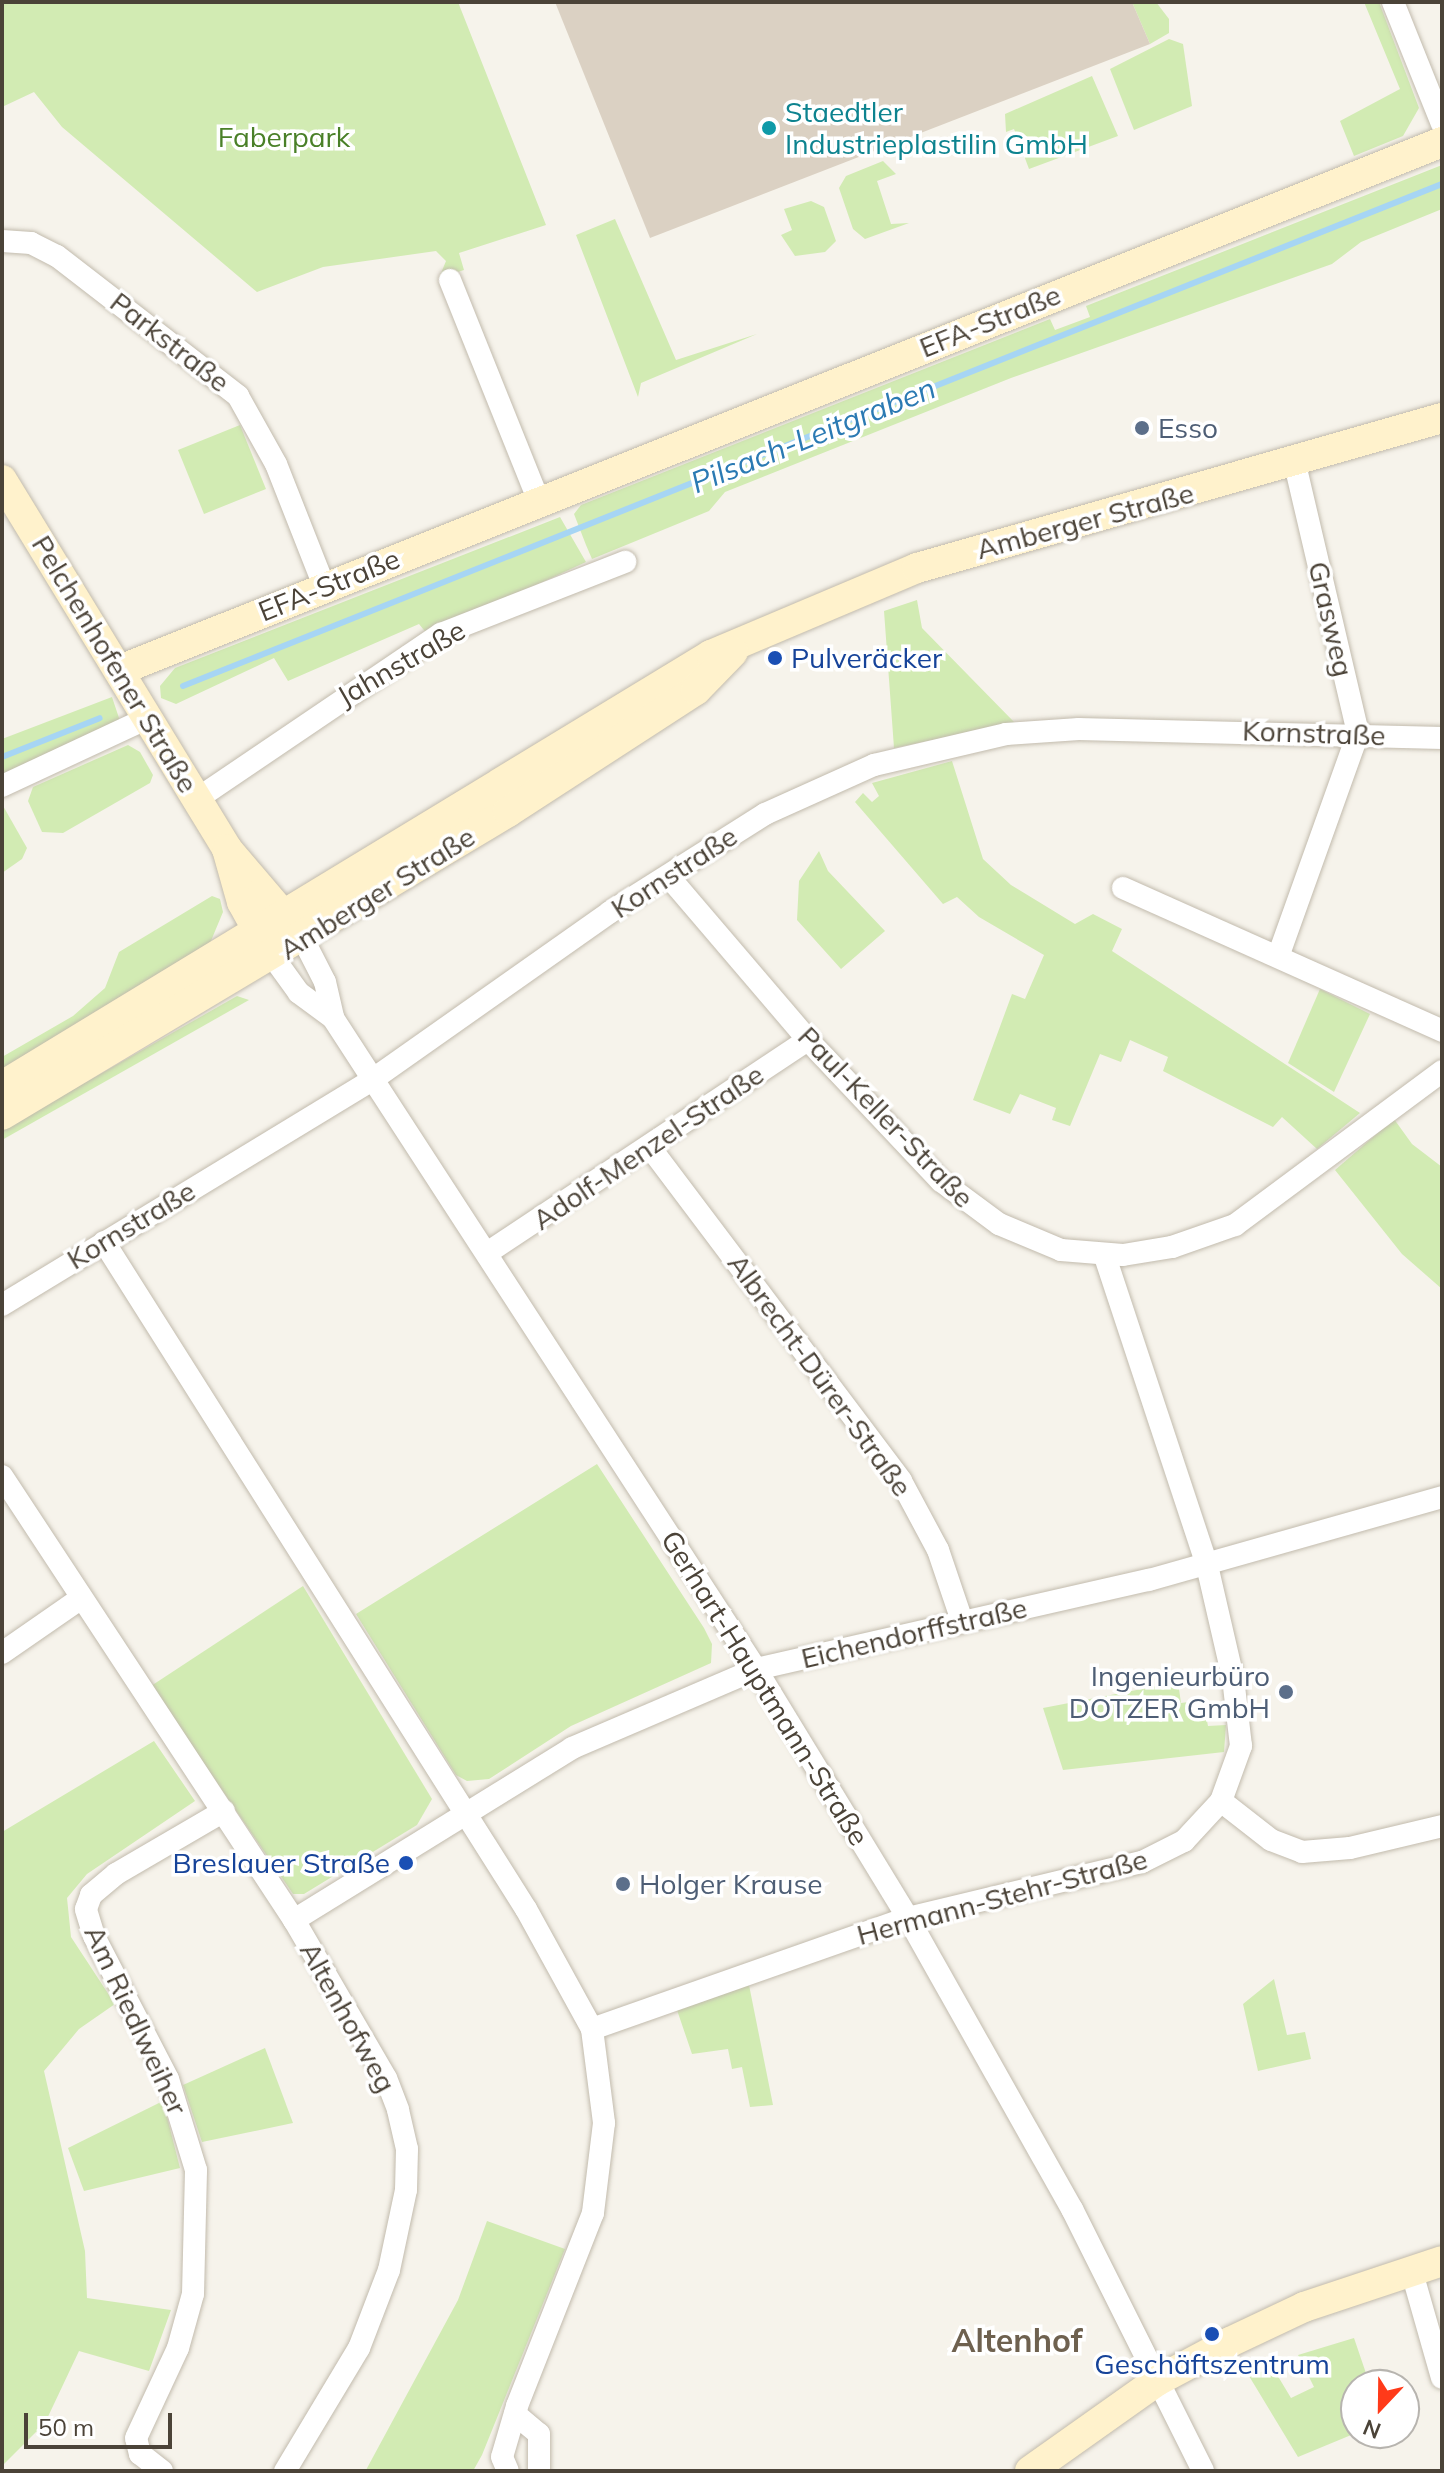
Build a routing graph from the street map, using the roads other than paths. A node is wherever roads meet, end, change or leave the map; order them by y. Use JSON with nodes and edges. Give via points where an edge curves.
{"nodes":[{"id":1,"x":1393,"y":2,"type":"edge"},
{"id":2,"x":1442,"y":124,"type":"edge"},
{"id":3,"x":1442,"y":142,"type":"edge"},
{"id":4,"x":2,"y":241,"type":"edge"},
{"id":5,"x":450,"y":280,"type":"dead end"},
{"id":6,"x":1442,"y":418,"type":"edge"},
{"id":7,"x":1295,"y":464,"type":"junction"},
{"id":8,"x":2,"y":480,"type":"edge"},
{"id":9,"x":539,"y":501,"type":"junction"},
{"id":10,"x":625,"y":562,"type":"dead end"},
{"id":11,"x":324,"y":586,"type":"junction"},
{"id":12,"x":120,"y":670,"type":"junction"},
{"id":13,"x":148,"y":718,"type":"junction"},
{"id":14,"x":1358,"y":733,"type":"junction"},
{"id":15,"x":1442,"y":738,"type":"edge"},
{"id":16,"x":2,"y":786,"type":"edge"},
{"id":17,"x":197,"y":799,"type":"junction"},
{"id":18,"x":227,"y":849,"type":"junction"},
{"id":19,"x":669,"y":877,"type":"junction"},
{"id":20,"x":1123,"y":888,"type":"dead end"},
{"id":21,"x":295,"y":927,"type":"junction"},
{"id":22,"x":257,"y":932,"type":"junction"},
{"id":23,"x":1279,"y":954,"type":"junction"},
{"id":24,"x":273,"y":957,"type":"junction"},
{"id":25,"x":333,"y":1018,"type":"junction"},
{"id":26,"x":1442,"y":1031,"type":"edge"},
{"id":27,"x":808,"y":1040,"type":"junction"},
{"id":28,"x":1442,"y":1071,"type":"edge"},
{"id":29,"x":372,"y":1080,"type":"junction"},
{"id":30,"x":2,"y":1086,"type":"edge"},
{"id":31,"x":2,"y":1115,"type":"edge"},
{"id":32,"x":649,"y":1146,"type":"junction"},
{"id":33,"x":104,"y":1242,"type":"junction"},
{"id":34,"x":487,"y":1253,"type":"junction"},
{"id":35,"x":1105,"y":1257,"type":"junction"},
{"id":36,"x":2,"y":1305,"type":"edge"},
{"id":37,"x":2,"y":1476,"type":"edge"},
{"id":38,"x":1442,"y":1497,"type":"edge"},
{"id":39,"x":1207,"y":1565,"type":"junction"},
{"id":40,"x":80,"y":1599,"type":"junction"},
{"id":41,"x":962,"y":1621,"type":"junction"},
{"id":42,"x":2,"y":1653,"type":"edge"},
{"id":43,"x":756,"y":1669,"type":"junction"},
{"id":44,"x":1221,"y":1801,"type":"junction"},
{"id":45,"x":224,"y":1811,"type":"junction"},
{"id":46,"x":465,"y":1814,"type":"junction"},
{"id":47,"x":1442,"y":1826,"type":"edge"},
{"id":48,"x":908,"y":1918,"type":"junction"},
{"id":49,"x":294,"y":1920,"type":"junction"},
{"id":50,"x":592,"y":2029,"type":"junction"},
{"id":51,"x":1442,"y":2261,"type":"edge"},
{"id":52,"x":1411,"y":2269,"type":"junction"},
{"id":53,"x":1442,"y":2378,"type":"edge"},
{"id":54,"x":1157,"y":2381,"type":"junction"},
{"id":55,"x":515,"y":2414,"type":"junction"},
{"id":56,"x":162,"y":2471,"type":"edge"},
{"id":57,"x":285,"y":2471,"type":"edge"},
{"id":58,"x":508,"y":2471,"type":"edge"},
{"id":59,"x":539,"y":2471,"type":"edge"},
{"id":60,"x":1030,"y":2471,"type":"edge"},
{"id":61,"x":1203,"y":2471,"type":"edge"}],
"edges":[{"from":1,"to":2,"type":"street"},
{"from":3,"to":9,"type":"main road","name":"EFA-Straße"},
{"from":4,"to":11,"type":"street","name":"Parkstraße","via":[[31,243],[57,256],[238,396],[276,464]]},
{"from":5,"to":9,"type":"street"},
{"from":6,"to":7,"type":"main road","name":"Amberger Straße"},
{"from":7,"to":14,"type":"street","name":"Grasweg"},
{"from":7,"to":21,"type":"main road","name":"Amberger Straße","via":[[917,568],[682,670]]},
{"from":8,"to":12,"type":"main road","name":"Pelchenhofener Straße"},
{"from":9,"to":11,"type":"main road","name":"EFA-Straße"},
{"from":10,"to":17,"type":"street","name":"Jahnstraße","via":[[441,634]]},
{"from":11,"to":12,"type":"main road","name":"EFA-Straße"},
{"from":12,"to":13,"type":"main road","name":"Pelchenhofener Straße"},
{"from":13,"to":16,"type":"street"},
{"from":13,"to":17,"type":"main road","name":"Pelchenhofener Straße"},
{"from":14,"to":15,"type":"street","name":"Kornstraße"},
{"from":14,"to":19,"type":"street","name":"Kornstraße","via":[[1079,729],[920,750],[776,808]]},
{"from":14,"to":23,"type":"street"},
{"from":17,"to":18,"type":"main road","name":"Pelchenhofener Straße"},
{"from":18,"to":21,"type":"main road","name":"Pelchenhofener Straße"},
{"from":18,"to":22,"type":"main road","name":"Pelchenhofener Straße"},
{"from":19,"to":27,"type":"street","name":"Paul-Keller-Straße"},
{"from":19,"to":29,"type":"street","name":"Kornstraße"},
{"from":20,"to":23,"type":"street"},
{"from":21,"to":22,"type":"main road","name":"Amberger Straße"},
{"from":21,"to":24,"type":"main road","name":"Amberger Straße"},
{"from":21,"to":25,"type":"street","name":"Gerhart-Hauptmann-Straße","via":[[325,982]]},
{"from":22,"to":24,"type":"main road","name":"Pelchenhofener Straße"},
{"from":22,"to":30,"type":"main road","name":"Amberger Straße"},
{"from":23,"to":26,"type":"street"},
{"from":24,"to":25,"type":"street","name":"Gerhart-Hauptmann-Straße","via":[[299,993]]},
{"from":24,"to":31,"type":"main road","name":"Amberger Straße"},
{"from":25,"to":29,"type":"street","name":"Gerhart-Hauptmann-Straße"},
{"from":27,"to":32,"type":"street","name":"Adolf-Menzel-Straße"},
{"from":27,"to":35,"type":"street","name":"Paul-Keller-Straße","via":[[967,1204],[1023,1236]]},
{"from":28,"to":35,"type":"street","name":"Paul-Keller-Straße","via":[[1235,1225],[1172,1247]]},
{"from":29,"to":33,"type":"street","name":"Kornstraße"},
{"from":29,"to":34,"type":"street","name":"Gerhart-Hauptmann-Straße"},
{"from":32,"to":34,"type":"street","name":"Adolf-Menzel-Straße"},
{"from":32,"to":41,"type":"street","name":"Albrecht-Dürer-Straße","via":[[894,1469],[938,1550]]},
{"from":33,"to":36,"type":"street","name":"Kornstraße"},
{"from":33,"to":46,"type":"street"},
{"from":34,"to":43,"type":"street","name":"Gerhart-Hauptmann-Straße"},
{"from":35,"to":39,"type":"street","name":"Hermann-Stehr-Straße"},
{"from":37,"to":40,"type":"street","name":"Altenhofweg"},
{"from":38,"to":39,"type":"street","name":"Eichendorffstraße"},
{"from":39,"to":41,"type":"street","name":"Eichendorffstraße"},
{"from":39,"to":44,"type":"street","name":"Hermann-Stehr-Straße","via":[[1241,1723],[1241,1746]]},
{"from":40,"to":42,"type":"street"},
{"from":40,"to":45,"type":"street","name":"Altenhofweg"},
{"from":41,"to":43,"type":"street","name":"Eichendorffstraße"},
{"from":43,"to":46,"type":"street","name":"Eichendorffstraße","via":[[584,1742]]},
{"from":43,"to":48,"type":"street","name":"Gerhart-Hauptmann-Straße"},
{"from":44,"to":47,"type":"street","via":[[1271,1840],[1302,1852],[1350,1848]]},
{"from":44,"to":48,"type":"street","name":"Hermann-Stehr-Straße","via":[[1184,1841],[1142,1862]]},
{"from":45,"to":49,"type":"street","name":"Altenhofweg"},
{"from":45,"to":56,"type":"street","name":"Am Riedlweiher","via":[[116,1874],[91,1895],[86,1909],[90,1928],[168,2079],[196,2170],[193,2294],[178,2348],[136,2438],[140,2454]]},
{"from":46,"to":49,"type":"street","name":"Eichendorffstraße"},
{"from":46,"to":50,"type":"street"},
{"from":48,"to":50,"type":"street","name":"Hermann-Stehr-Straße"},
{"from":48,"to":54,"type":"street","name":"Gerhart-Hauptmann-Straße","via":[[1072,2209]]},
{"from":49,"to":57,"type":"street","name":"Altenhofweg","via":[[386,2078],[407,2149],[406,2190],[389,2270],[359,2348]]},
{"from":50,"to":55,"type":"street","via":[[604,2123],[593,2213]]},
{"from":51,"to":52,"type":"main road"},
{"from":52,"to":53,"type":"street"},
{"from":52,"to":54,"type":"main road","via":[[1304,2307]]},
{"from":54,"to":60,"type":"main road"},
{"from":54,"to":61,"type":"street","name":"Gerhart-Hauptmann-Straße"},
{"from":55,"to":58,"type":"street","via":[[502,2457]]},
{"from":55,"to":59,"type":"street","via":[[539,2434]]}]}
